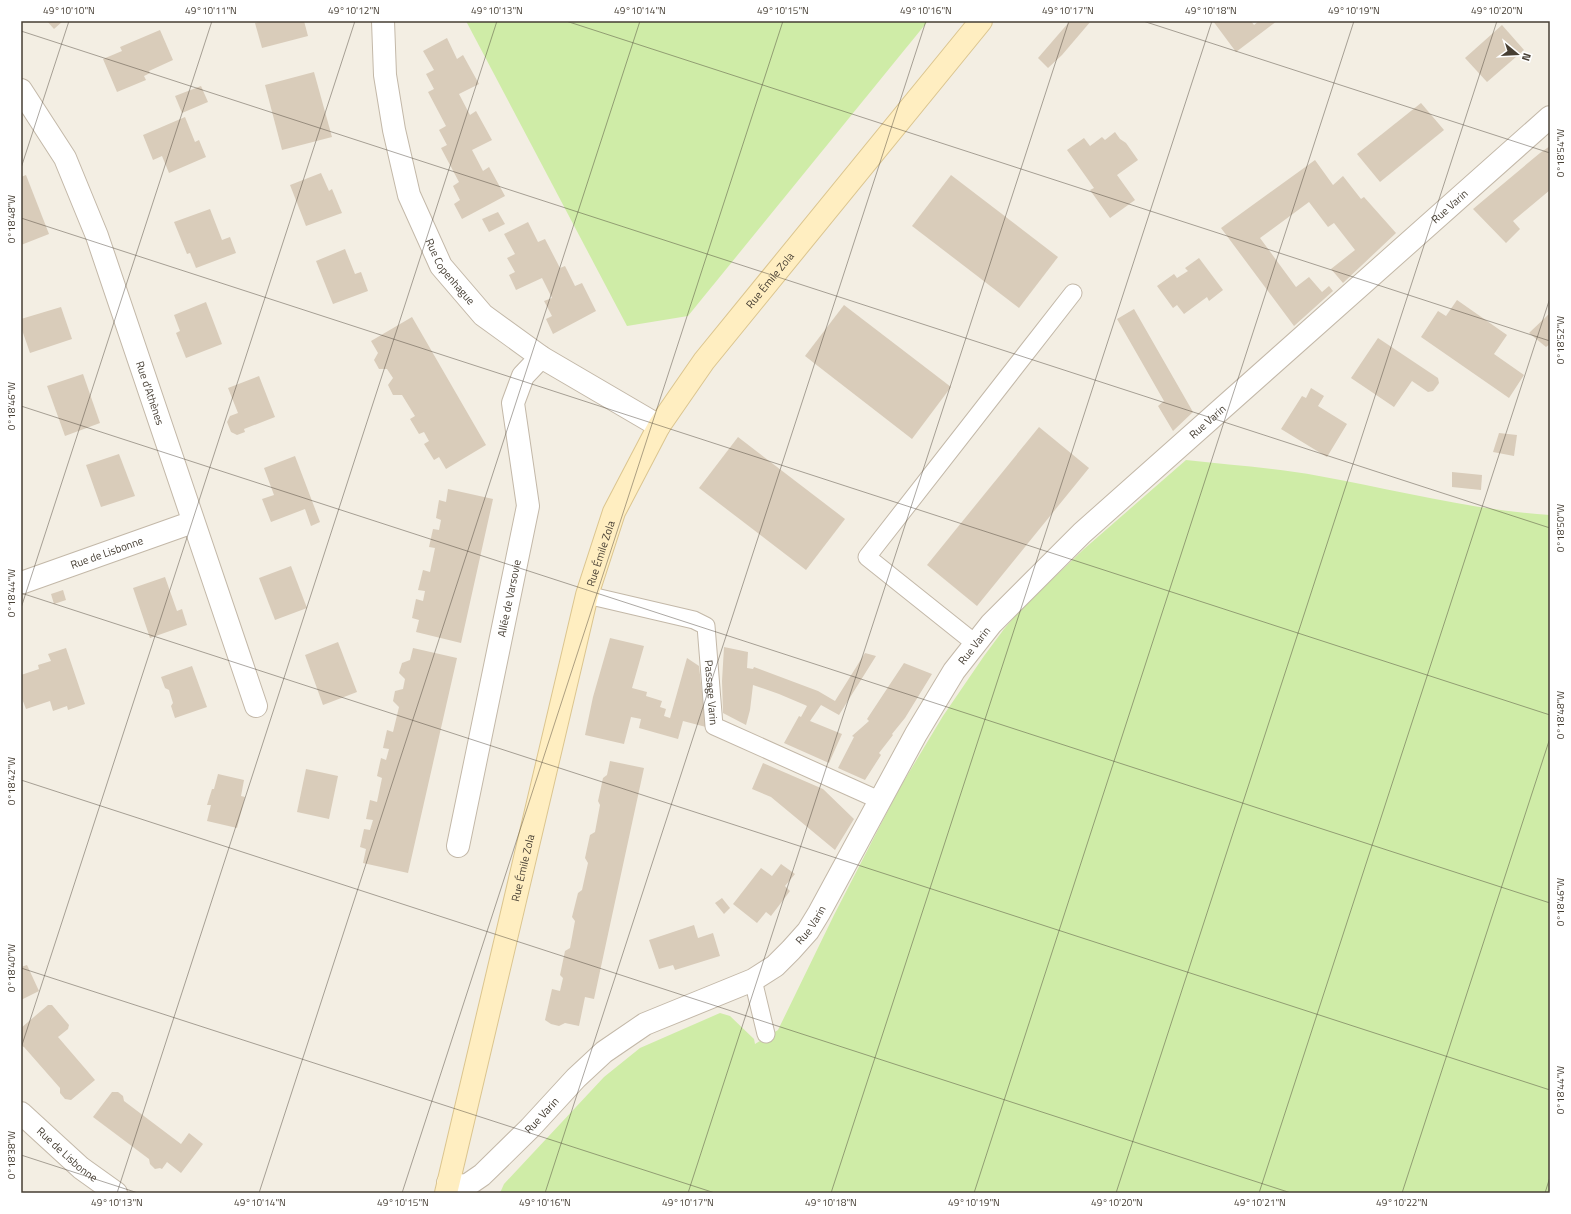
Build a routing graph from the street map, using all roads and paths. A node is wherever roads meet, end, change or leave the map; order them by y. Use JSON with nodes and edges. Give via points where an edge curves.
{"nodes":[{"id":1,"x":383,"y":21,"type":"edge"},
{"id":2,"x":981,"y":21,"type":"edge"},
{"id":3,"x":21,"y":90,"type":"edge"},
{"id":4,"x":1550,"y":117,"type":"edge"},
{"id":5,"x":1073,"y":293,"type":"dead end"},
{"id":6,"x":541,"y":358,"type":"junction"},
{"id":7,"x":659,"y":426,"type":"junction"},
{"id":8,"x":193,"y":522,"type":"junction"},
{"id":9,"x":21,"y":583,"type":"edge"},
{"id":10,"x":586,"y":595,"type":"junction"},
{"id":11,"x":976,"y":644,"type":"junction"},
{"id":12,"x":256,"y":706,"type":"dead end"},
{"id":13,"x":879,"y":800,"type":"junction"},
{"id":14,"x":458,"y":846,"type":"dead end"},
{"id":15,"x":753,"y":980,"type":"junction"},
{"id":16,"x":766,"y":1034,"type":"dead end"},
{"id":17,"x":21,"y":1113,"type":"edge"},
{"id":18,"x":447,"y":1188,"type":"edge"},
{"id":19,"x":116,"y":1193,"type":"edge"}],
"edges":[{"from":1,"to":6,"type":"street","name":"Rue Copenhague","via":[[385,74],[394,130],[409,195],[440,266],[483,315]]},
{"from":2,"to":7,"type":"main road","name":"Rue Émile Zola","via":[[704,361]]},
{"from":3,"to":8,"type":"street","name":"Rue d'Athènes","via":[[65,158],[97,236]]},
{"from":4,"to":11,"type":"street","name":"Rue Varin","via":[[1082,533],[991,624]]},
{"from":5,"to":11,"type":"lane","via":[[867,557]]},
{"from":6,"to":7,"type":"street","name":"Rue Copenhague"},
{"from":6,"to":14,"type":"street","name":"Allée de Varsovie","via":[[523,376],[513,403],[528,506]]},
{"from":7,"to":10,"type":"main road","name":"Rue Émile Zola","via":[[614,512]]},
{"from":8,"to":9,"type":"street","name":"Rue de Lisbonne"},
{"from":8,"to":12,"type":"street","name":"Rue d'Athènes"},
{"from":10,"to":13,"type":"lane","name":"Passage Varin","via":[[694,620],[706,626],[714,726]]},
{"from":10,"to":18,"type":"main road","name":"Rue Émile Zola"},
{"from":11,"to":13,"type":"street","name":"Rue Varin","via":[[954,671]]},
{"from":13,"to":15,"type":"street","name":"Rue Varin","via":[[808,931],[775,966]]},
{"from":15,"to":16,"type":"lane"},
{"from":15,"to":18,"type":"street","name":"Rue Varin","via":[[645,1024],[604,1052],[482,1175],[466,1186]]},
{"from":17,"to":19,"type":"street","name":"Rue de Lisbonne","via":[[82,1168]]}]}
